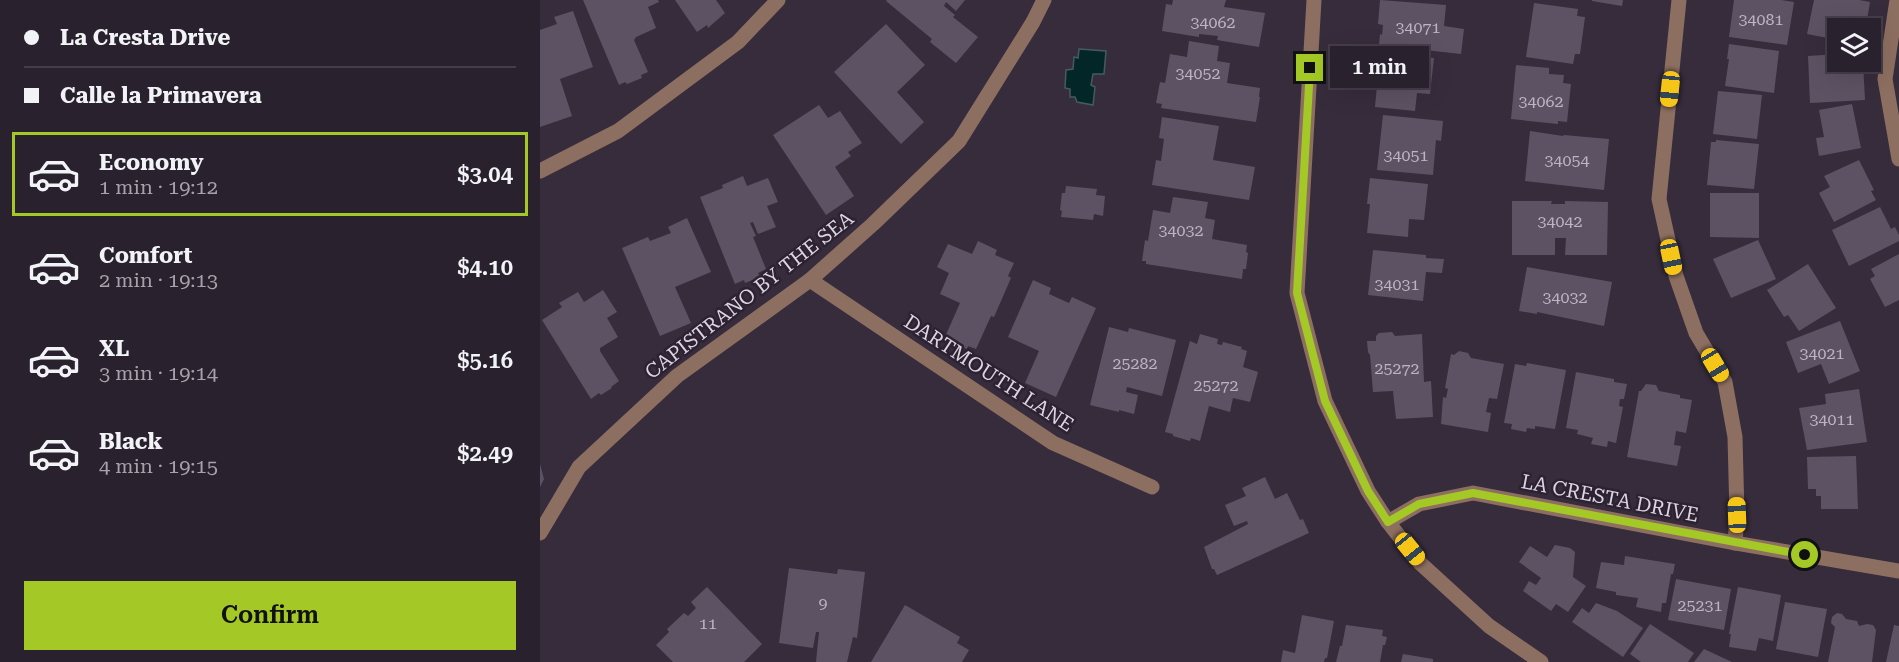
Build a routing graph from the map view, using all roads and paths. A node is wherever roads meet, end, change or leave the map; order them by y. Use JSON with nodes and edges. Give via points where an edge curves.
{"nodes":[{"id":1,"x":778,"y":0,"type":"edge"},
{"id":2,"x":1044,"y":0,"type":"edge"},
{"id":3,"x":1314,"y":0,"type":"edge"},
{"id":4,"x":1679,"y":0,"type":"edge"},
{"id":5,"x":1897,"y":0,"type":"edge"},
{"id":6,"x":1899,"y":159,"type":"edge"},
{"id":7,"x":540,"y":171,"type":"edge"},
{"id":8,"x":810,"y":280,"type":"junction"},
{"id":9,"x":1152,"y":487,"type":"dead end"},
{"id":10,"x":1388,"y":522,"type":"junction"},
{"id":11,"x":540,"y":534,"type":"edge"},
{"id":12,"x":1735,"y":543,"type":"junction"},
{"id":13,"x":1899,"y":571,"type":"edge"},
{"id":14,"x":1541,"y":662,"type":"edge"}],
"edges":[{"from":1,"to":7,"type":"street","via":[[738,42],[618,130]]},
{"from":2,"to":8,"type":"street","name":"CAPISTRANO BY THE SEA","via":[[959,141]]},
{"from":3,"to":10,"type":"street","via":[[1297,293],[1325,401],[1368,491]]},
{"from":4,"to":12,"type":"street","via":[[1659,199],[1676,276],[1696,333],[1725,382],[1735,437]]},
{"from":5,"to":6,"type":"street","via":[[1885,80]]},
{"from":8,"to":9,"type":"street","name":"DARTMOUTH LANE","via":[[1053,443]]},
{"from":8,"to":11,"type":"street","name":"CAPISTRANO BY THE SEA","via":[[677,376],[579,467]]},
{"from":10,"to":12,"type":"street","name":"LA CRESTA DRIVE","via":[[1419,504],[1473,493]]},
{"from":10,"to":14,"type":"street","via":[[1420,563],[1489,626]]},
{"from":12,"to":13,"type":"street","name":"LA CRESTA DRIVE"}]}
